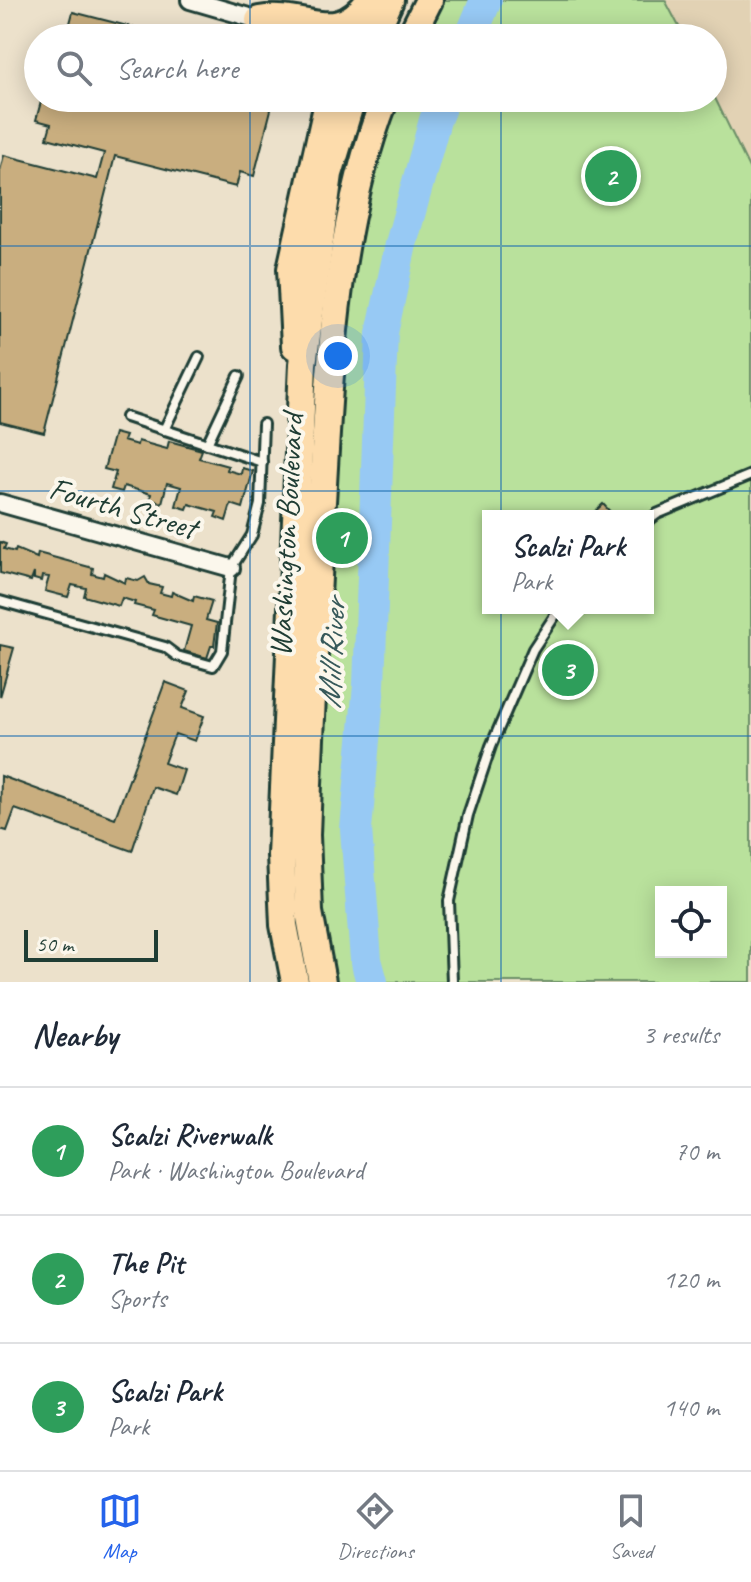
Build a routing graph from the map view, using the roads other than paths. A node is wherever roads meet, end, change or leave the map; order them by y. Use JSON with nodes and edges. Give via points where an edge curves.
{"nodes":[{"id":1,"x":190,"y":0,"type":"edge"},
{"id":2,"x":370,"y":0,"type":"edge"},
{"id":3,"x":390,"y":0,"type":"edge"},
{"id":4,"x":429,"y":0,"type":"edge"},
{"id":5,"x":255,"y":24,"type":"edge"},
{"id":6,"x":273,"y":24,"type":"edge"},
{"id":7,"x":317,"y":24,"type":"edge"},
{"id":8,"x":340,"y":24,"type":"edge"},
{"id":9,"x":379,"y":24,"type":"edge"},
{"id":10,"x":417,"y":24,"type":"edge"},
{"id":11,"x":326,"y":112,"type":"edge"},
{"id":12,"x":348,"y":112,"type":"edge"},
{"id":13,"x":380,"y":112,"type":"edge"},
{"id":14,"x":199,"y":357,"type":"dead end"},
{"id":15,"x":303,"y":364,"type":"junction"},
{"id":16,"x":239,"y":376,"type":"dead end"},
{"id":17,"x":126,"y":417,"type":"dead end"},
{"id":18,"x":263,"y":424,"type":"dead end"},
{"id":19,"x":164,"y":430,"type":"junction"},
{"id":20,"x":207,"y":444,"type":"junction"},
{"id":21,"x":262,"y":462,"type":"junction"},
{"id":22,"x":751,"y":475,"type":"edge"},
{"id":23,"x":0,"y":503,"type":"edge"},
{"id":24,"x":654,"y":516,"type":"edge"},
{"id":25,"x":231,"y":568,"type":"junction"},
{"id":26,"x":0,"y":601,"type":"edge"},
{"id":27,"x":556,"y":614,"type":"edge"},
{"id":28,"x":295,"y":982,"type":"edge"},
{"id":29,"x":322,"y":982,"type":"edge"},
{"id":30,"x":452,"y":982,"type":"edge"}],
"edges":[{"from":1,"to":5,"type":"street"},
{"from":2,"to":8,"type":"main road","via":[[356,19]]},
{"from":3,"to":9,"type":"main road"},
{"from":4,"to":10,"type":"main road"},
{"from":6,"to":7,"type":"main road","via":[[282,16]]},
{"from":11,"to":15,"type":"main road","via":[[291,269],[292,339]]},
{"from":12,"to":15,"type":"main road","name":"Washington Boulevard","via":[[329,174]]},
{"from":13,"to":29,"type":"main road","name":"Washington Boulevard","via":[[344,241],[330,366],[306,835],[309,912]]},
{"from":14,"to":19,"type":"lane"},
{"from":15,"to":28,"type":"main road","name":"Washington Boulevard","via":[[281,855],[284,925]]},
{"from":16,"to":20,"type":"lane"},
{"from":17,"to":19,"type":"lane"},
{"from":18,"to":21,"type":"lane"},
{"from":19,"to":20,"type":"lane"},
{"from":20,"to":21,"type":"lane"},
{"from":21,"to":25,"type":"lane","via":[[252,535]]},
{"from":22,"to":24,"type":"lane"},
{"from":23,"to":25,"type":"street","name":"Fourth Street"},
{"from":25,"to":26,"type":"lane","via":[[222,651],[213,666],[165,647]]},
{"from":27,"to":30,"type":"lane","via":[[533,649],[468,815],[449,901]]}]}
